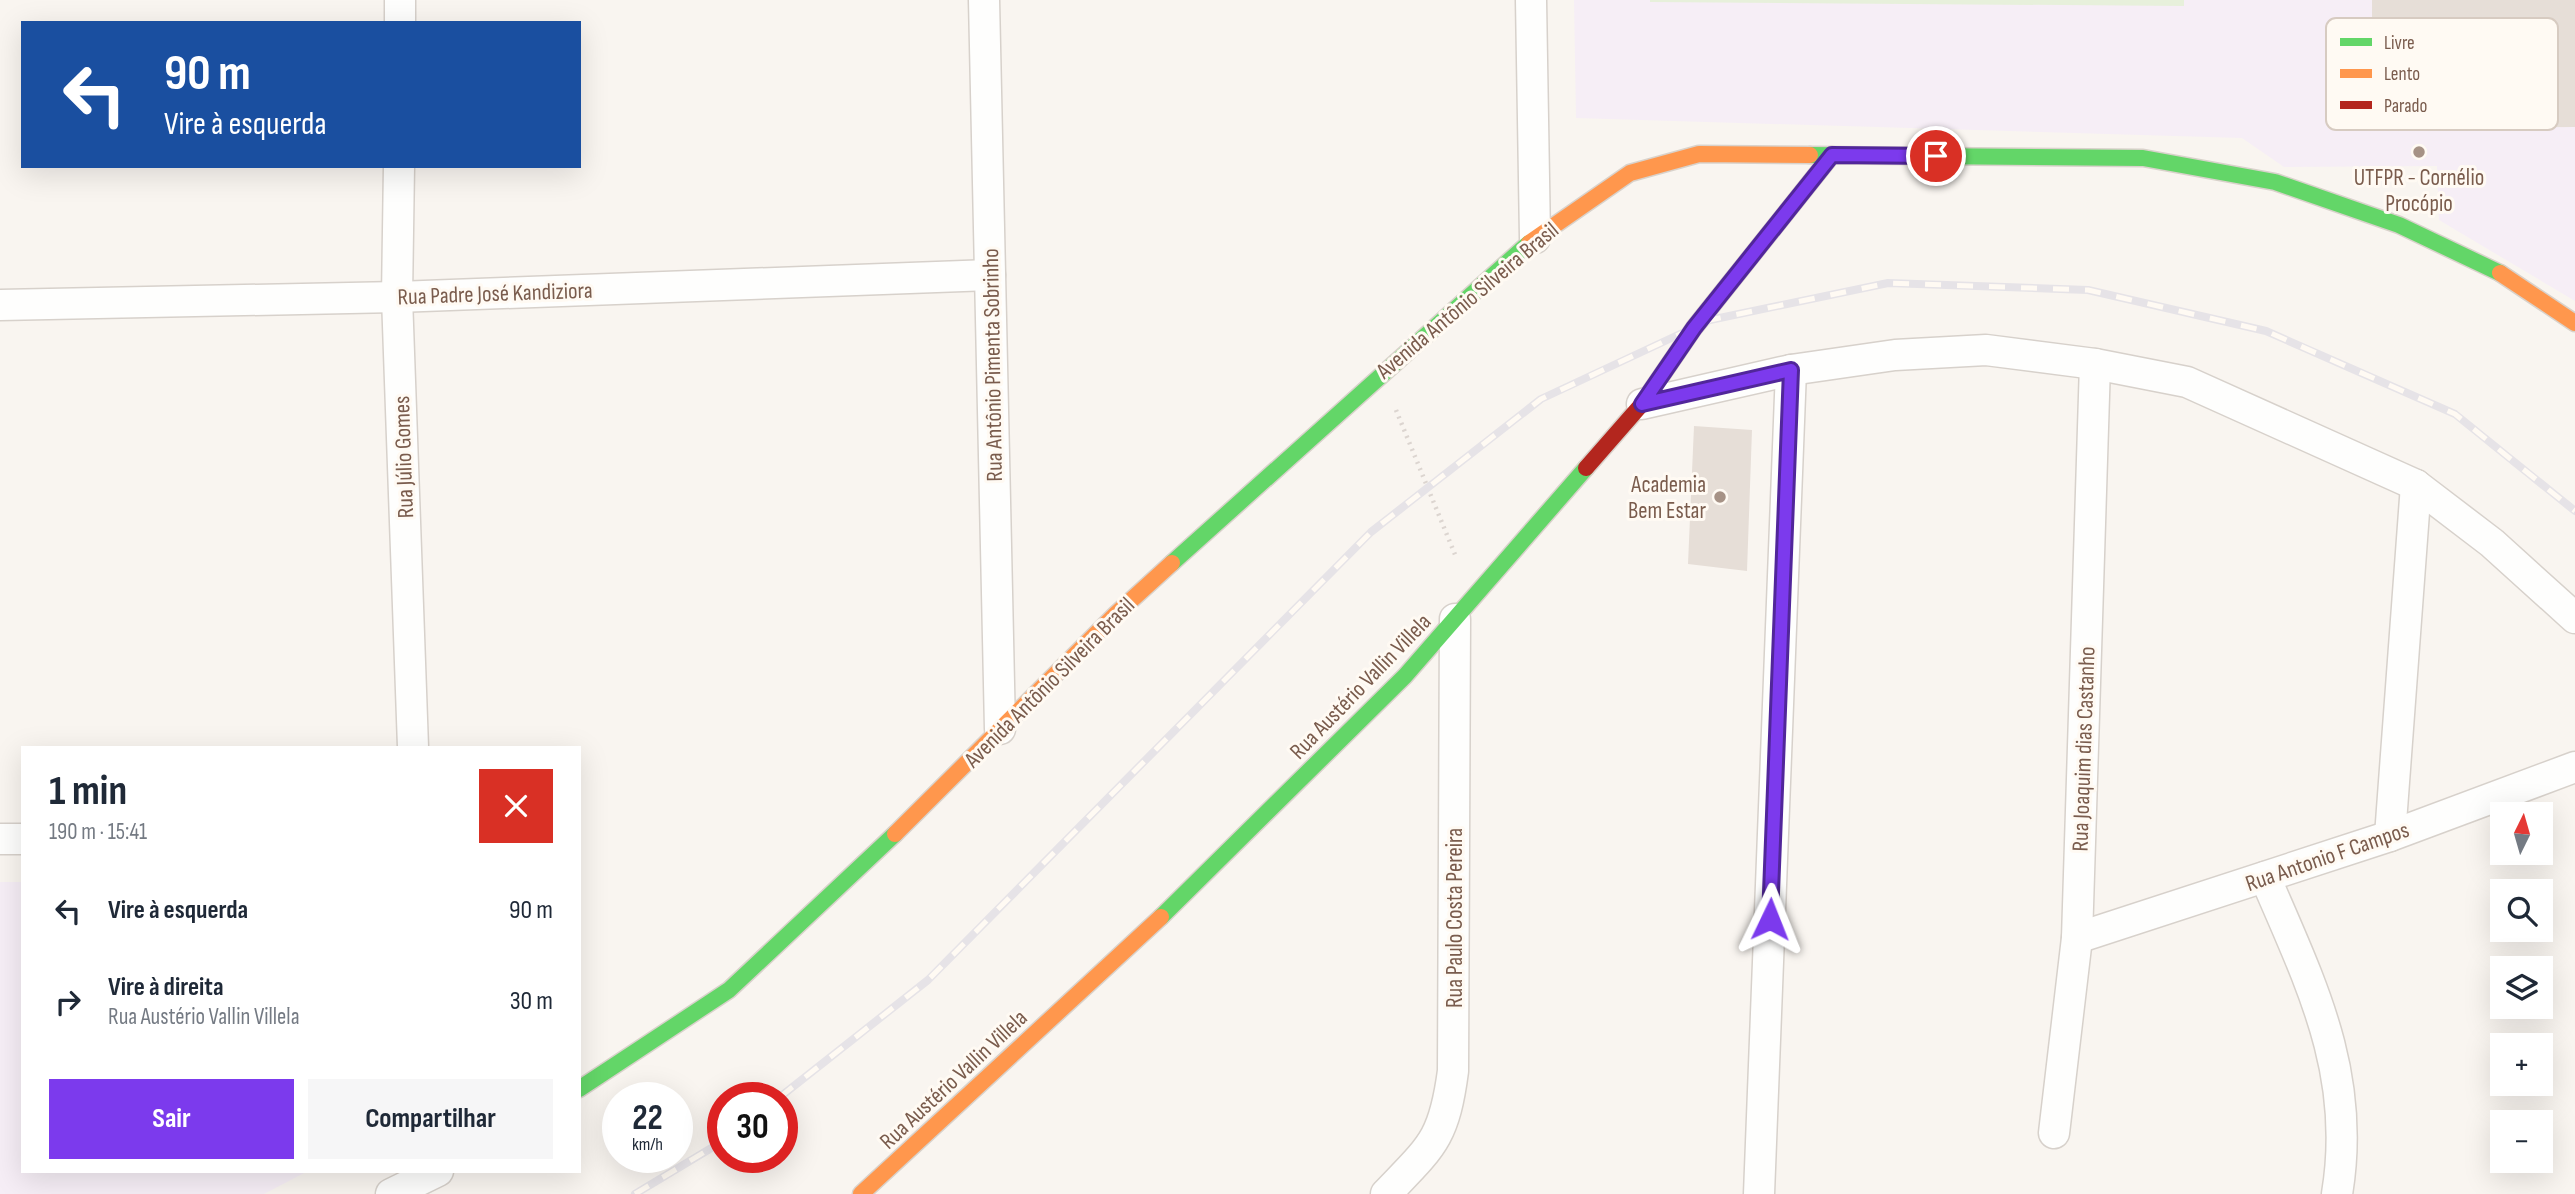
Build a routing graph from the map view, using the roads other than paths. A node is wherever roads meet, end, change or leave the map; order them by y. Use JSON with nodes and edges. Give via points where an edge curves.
{"nodes":[{"id":1,"x":400,"y":0,"type":"edge"},
{"id":2,"x":984,"y":0,"type":"edge"},
{"id":3,"x":1531,"y":0,"type":"edge"},
{"id":4,"x":400,"y":21,"type":"edge"},
{"id":5,"x":1832,"y":155,"type":"junction"},
{"id":6,"x":399,"y":168,"type":"edge"},
{"id":7,"x":1535,"y":238,"type":"junction"},
{"id":8,"x":990,"y":275,"type":"junction"},
{"id":9,"x":397,"y":297,"type":"junction"},
{"id":10,"x":0,"y":305,"type":"edge"},
{"id":11,"x":2575,"y":323,"type":"edge"},
{"id":12,"x":2095,"y":364,"type":"junction"},
{"id":13,"x":1791,"y":370,"type":"junction"},
{"id":14,"x":1642,"y":404,"type":"junction"},
{"id":15,"x":2416,"y":485,"type":"junction"},
{"id":16,"x":1464,"y":609,"type":"junction"},
{"id":17,"x":2575,"y":618,"type":"edge"},
{"id":18,"x":1000,"y":730,"type":"junction"},
{"id":19,"x":413,"y":746,"type":"edge"},
{"id":20,"x":2575,"y":767,"type":"edge"},
{"id":21,"x":2390,"y":836,"type":"junction"},
{"id":22,"x":0,"y":838,"type":"edge"},
{"id":23,"x":21,"y":839,"type":"edge"},
{"id":24,"x":2265,"y":877,"type":"junction"},
{"id":25,"x":2077,"y":938,"type":"junction"},
{"id":26,"x":581,"y":1088,"type":"edge"},
{"id":27,"x":2054,"y":1133,"type":"dead end"},
{"id":28,"x":431,"y":1173,"type":"edge"},
{"id":29,"x":391,"y":1194,"type":"edge"},
{"id":30,"x":861,"y":1194,"type":"edge"},
{"id":31,"x":1386,"y":1194,"type":"edge"},
{"id":32,"x":1759,"y":1194,"type":"edge"},
{"id":33,"x":2337,"y":1194,"type":"edge"}],
"edges":[{"from":1,"to":4,"type":"street"},
{"from":2,"to":8,"type":"street","name":"Rua Antônio Pimenta Sobrinho"},
{"from":3,"to":7,"type":"street"},
{"from":5,"to":7,"type":"street","name":"Avenida Antônio Silveira Brasil","via":[[1699,154],[1630,173]]},
{"from":5,"to":11,"type":"street","name":"Avenida Antônio Silveira Brasil","via":[[2143,158],[2275,182],[2399,225],[2512,279]]},
{"from":5,"to":14,"type":"street","name":"Rua Austério Vallin Villela","via":[[1694,328]]},
{"from":6,"to":9,"type":"street","name":"Rua Júlio Gomes"},
{"from":7,"to":18,"type":"street","name":"Avenida Antônio Silveira Brasil","via":[[1116,614]]},
{"from":8,"to":9,"type":"street","name":"Rua Padre José Kandiziora"},
{"from":8,"to":18,"type":"street","name":"Rua Antônio Pimenta Sobrinho"},
{"from":9,"to":10,"type":"street","name":"Rua Padre José Kandiziora"},
{"from":9,"to":19,"type":"street","name":"Rua Júlio Gomes"},
{"from":12,"to":13,"type":"street","via":[[1986,350],[1895,355]]},
{"from":12,"to":15,"type":"street","via":[[2187,382]]},
{"from":12,"to":25,"type":"street","name":"Rua Joaquim dias Castanho"},
{"from":13,"to":14,"type":"street"},
{"from":13,"to":32,"type":"street"},
{"from":14,"to":16,"type":"street","name":"Rua Austério Vallin Villela"},
{"from":15,"to":17,"type":"street","via":[[2492,543]]},
{"from":15,"to":21,"type":"street"},
{"from":16,"to":30,"type":"street","name":"Rua Austério Vallin Villela","via":[[1405,676],[1198,883]]},
{"from":16,"to":31,"type":"street","name":"Rua Paulo Costa Pereira","via":[[1453,1070],[1448,1111],[1434,1144]]},
{"from":18,"to":26,"type":"street","name":"Avenida Antônio Silveira Brasil","via":[[729,990]]},
{"from":20,"to":21,"type":"street","name":"Rua Antonio F Campos"},
{"from":21,"to":24,"type":"street","name":"Rua Antonio F Campos"},
{"from":22,"to":23,"type":"street"},
{"from":24,"to":25,"type":"street","name":"Rua Antonio F Campos"},
{"from":24,"to":33,"type":"street","via":[[2320,1003],[2334,1060],[2341,1119]]},
{"from":25,"to":27,"type":"street","name":"Rua Joaquim dias Castanho"},
{"from":28,"to":29,"type":"street"}]}
